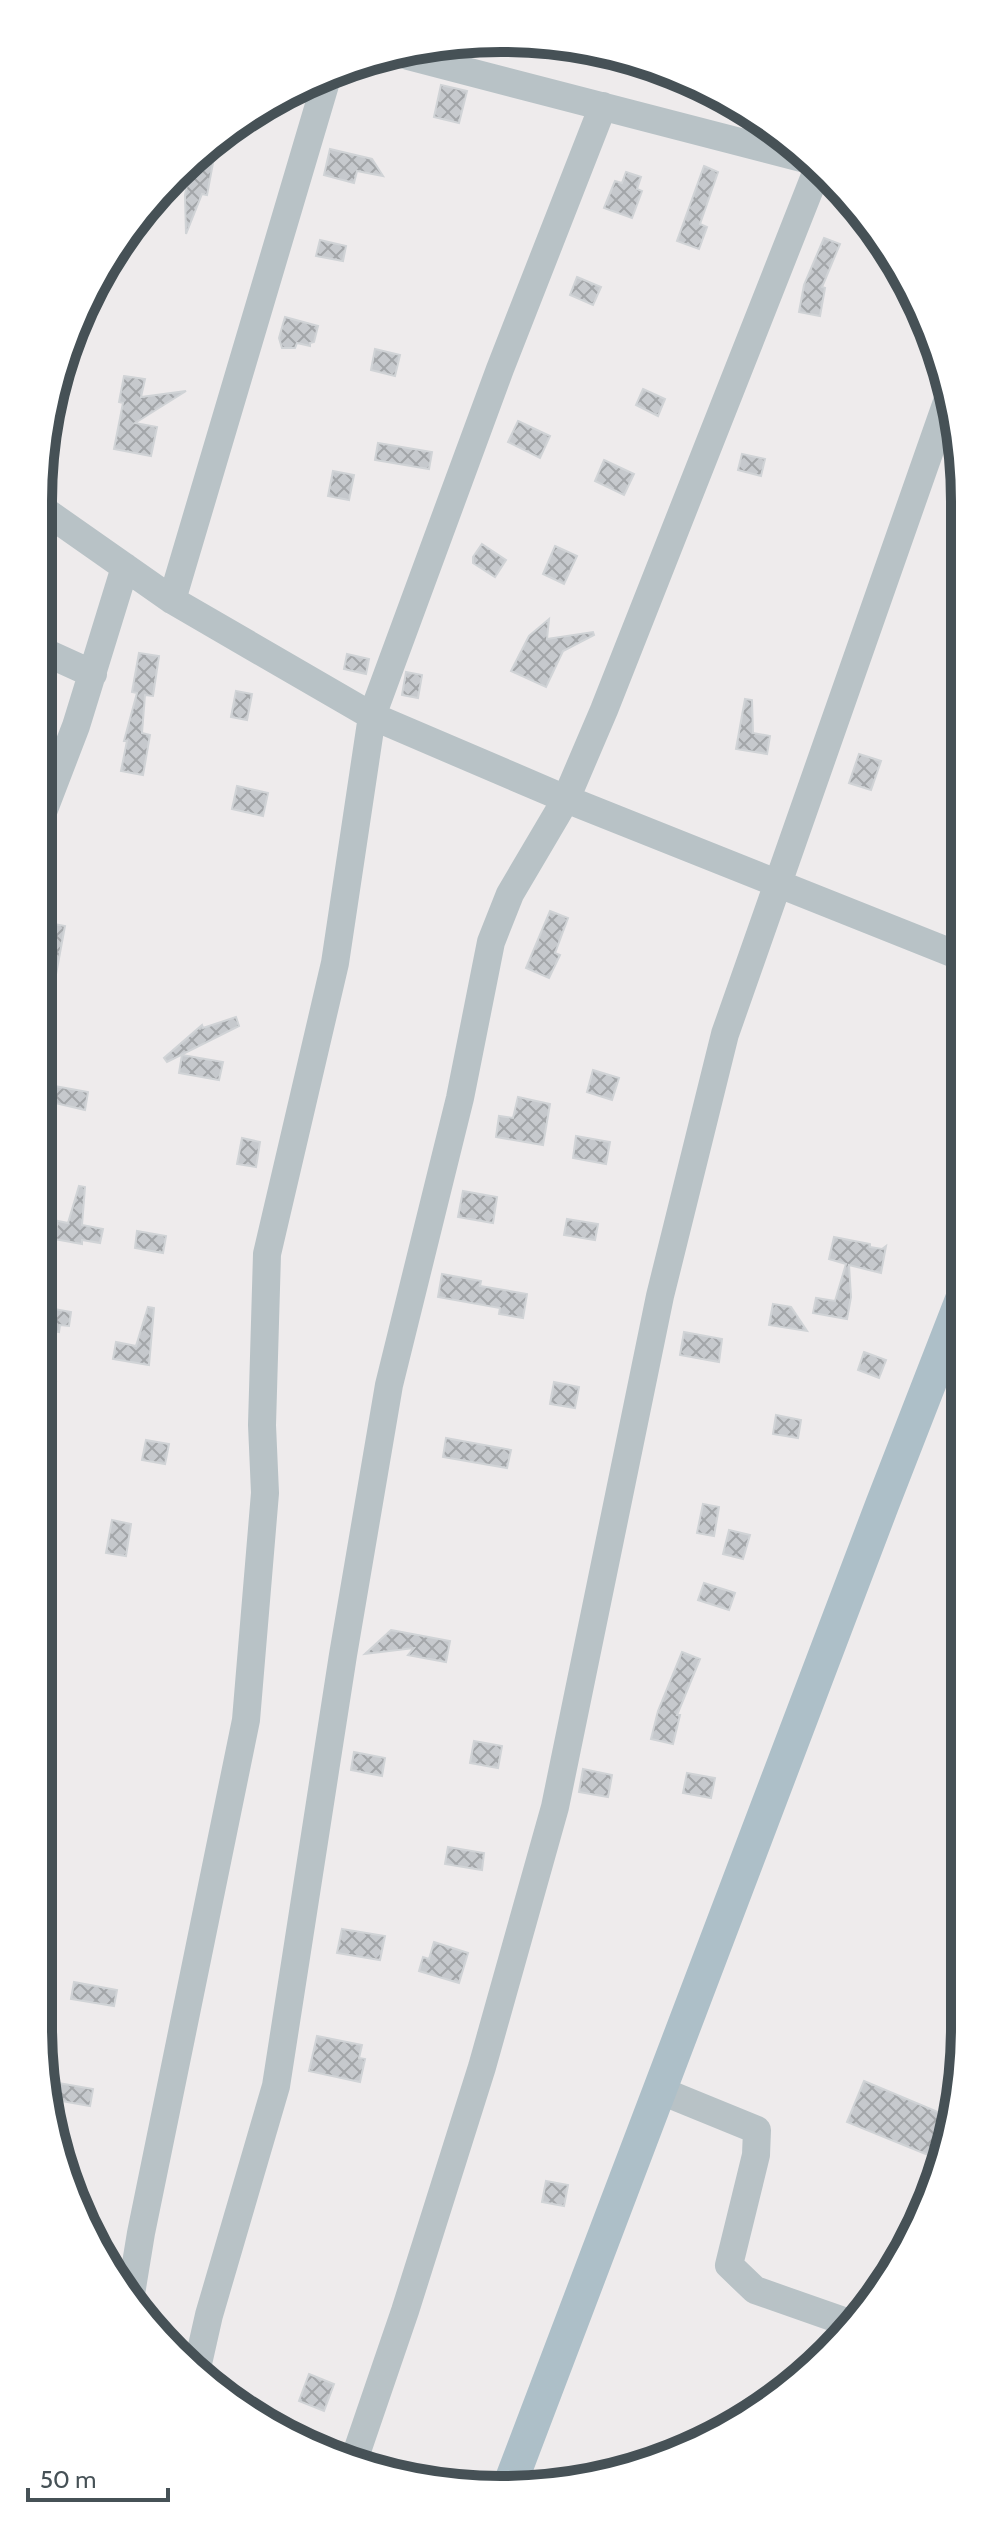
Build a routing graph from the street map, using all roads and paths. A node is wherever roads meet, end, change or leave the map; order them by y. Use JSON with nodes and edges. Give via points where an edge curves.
{"nodes":[{"id":1,"x":422,"y":60,"type":"edge"},
{"id":2,"x":324,"y":88,"type":"edge"},
{"id":3,"x":603,"y":106,"type":"junction"},
{"id":4,"x":786,"y":154,"type":"edge"},
{"id":5,"x":814,"y":179,"type":"edge"},
{"id":6,"x":942,"y":415,"type":"edge"},
{"id":7,"x":52,"y":516,"type":"edge"},
{"id":8,"x":125,"y":567,"type":"junction"},
{"id":9,"x":172,"y":600,"type":"junction"},
{"id":10,"x":52,"y":655,"type":"edge"},
{"id":11,"x":93,"y":674,"type":"junction"},
{"id":12,"x":372,"y":716,"type":"junction"},
{"id":13,"x":52,"y":770,"type":"edge"},
{"id":14,"x":566,"y":799,"type":"junction"},
{"id":15,"x":779,"y":884,"type":"junction"},
{"id":16,"x":951,"y":953,"type":"edge"},
{"id":17,"x":951,"y":1328,"type":"edge"},
{"id":18,"x":659,"y":2090,"type":"junction"},
{"id":19,"x":133,"y":2283,"type":"edge"},
{"id":20,"x":841,"y":2320,"type":"edge"},
{"id":21,"x":199,"y":2358,"type":"edge"},
{"id":22,"x":357,"y":2452,"type":"edge"},
{"id":23,"x":513,"y":2476,"type":"edge"}],
"edges":[{"from":1,"to":3,"type":"street"},
{"from":2,"to":9,"type":"street"},
{"from":3,"to":4,"type":"street"},
{"from":3,"to":12,"type":"street"},
{"from":5,"to":14,"type":"street"},
{"from":6,"to":15,"type":"street"},
{"from":7,"to":8,"type":"street"},
{"from":8,"to":9,"type":"street"},
{"from":8,"to":11,"type":"street"},
{"from":9,"to":12,"type":"street"},
{"from":10,"to":11,"type":"street"},
{"from":11,"to":13,"type":"street"},
{"from":12,"to":14,"type":"street"},
{"from":12,"to":19,"type":"street","via":[[335,963],[267,1254],[265,1493],[246,1720]]},
{"from":14,"to":15,"type":"street"},
{"from":14,"to":21,"type":"street","via":[[510,894],[491,942],[460,1098],[389,1385],[276,2086]]},
{"from":15,"to":16,"type":"street"},
{"from":15,"to":22,"type":"street","via":[[725,1034],[660,1296],[555,1807],[482,2067]]},
{"from":17,"to":18,"type":"main road"},
{"from":18,"to":20,"type":"street","via":[[757,2130],[756,2155],[729,2265],[755,2290]]},
{"from":18,"to":23,"type":"main road"}]}
